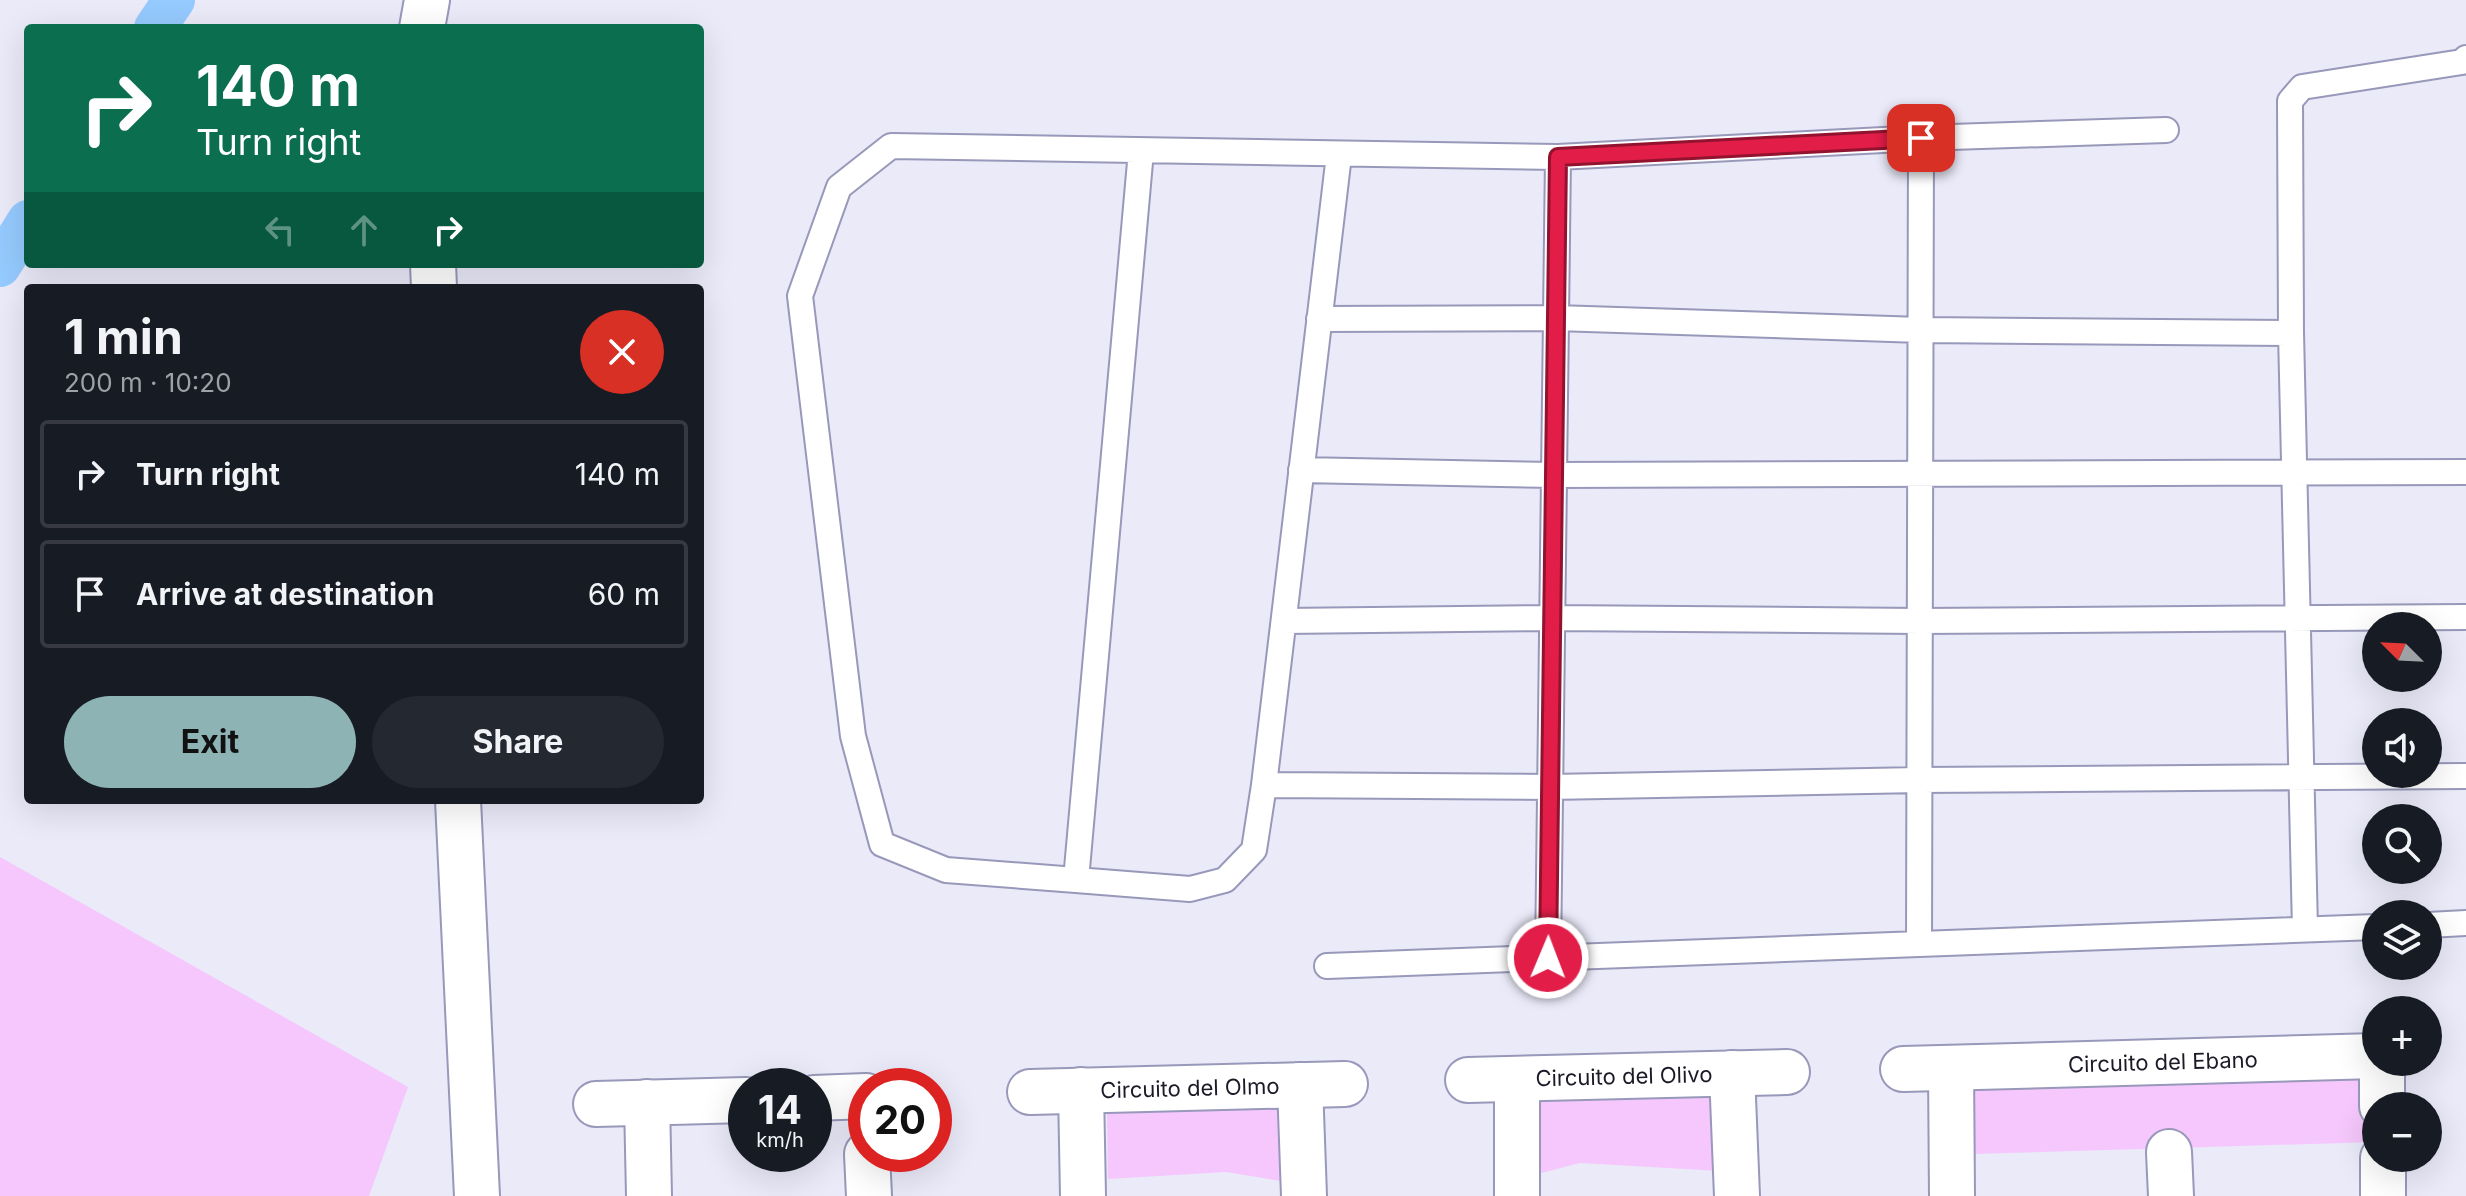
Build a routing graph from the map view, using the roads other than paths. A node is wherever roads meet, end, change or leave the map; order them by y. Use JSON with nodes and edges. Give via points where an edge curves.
{"nodes":[{"id":1,"x":427,"y":0,"type":"edge"},
{"id":2,"x":423,"y":24,"type":"edge"},
{"id":3,"x":2466,"y":58,"type":"edge"},
{"id":4,"x":2166,"y":130,"type":"dead end"},
{"id":5,"x":1921,"y":138,"type":"junction"},
{"id":6,"x":1141,"y":151,"type":"junction"},
{"id":7,"x":1339,"y":155,"type":"junction"},
{"id":8,"x":1558,"y":157,"type":"junction"},
{"id":9,"x":1556,"y":318,"type":"junction"},
{"id":10,"x":1319,"y":319,"type":"junction"},
{"id":11,"x":1921,"y":330,"type":"junction"},
{"id":12,"x":2291,"y":333,"type":"junction"},
{"id":13,"x":1301,"y":470,"type":"junction"},
{"id":14,"x":2466,"y":472,"type":"edge"},
{"id":15,"x":1920,"y":473,"type":"junction"},
{"id":16,"x":2294,"y":473,"type":"junction"},
{"id":17,"x":1554,"y":475,"type":"junction"},
{"id":18,"x":2466,"y":617,"type":"edge"},
{"id":19,"x":1552,"y":618,"type":"junction"},
{"id":20,"x":2298,"y":618,"type":"junction"},
{"id":21,"x":1284,"y":621,"type":"junction"},
{"id":22,"x":1920,"y":621,"type":"junction"},
{"id":23,"x":2466,"y":776,"type":"edge"},
{"id":24,"x":2302,"y":778,"type":"junction"},
{"id":25,"x":1919,"y":780,"type":"junction"},
{"id":26,"x":1264,"y":785,"type":"junction"},
{"id":27,"x":1550,"y":787,"type":"junction"},
{"id":28,"x":458,"y":804,"type":"edge"},
{"id":29,"x":1076,"y":880,"type":"junction"},
{"id":30,"x":2466,"y":923,"type":"edge"},
{"id":31,"x":2442,"y":924,"type":"edge"},
{"id":32,"x":2362,"y":927,"type":"edge"},
{"id":33,"x":2305,"y":929,"type":"junction"},
{"id":34,"x":1919,"y":944,"type":"junction"},
{"id":35,"x":1548,"y":958,"type":"junction"},
{"id":36,"x":1327,"y":966,"type":"dead end"},
{"id":37,"x":2362,"y":1056,"type":"edge"},
{"id":38,"x":1951,"y":1068,"type":"junction"},
{"id":39,"x":1903,"y":1069,"type":"dead end"},
{"id":40,"x":1787,"y":1072,"type":"dead end"},
{"id":41,"x":1732,"y":1073,"type":"junction"},
{"id":42,"x":1517,"y":1079,"type":"junction"},
{"id":43,"x":1468,"y":1080,"type":"dead end"},
{"id":44,"x":1345,"y":1084,"type":"dead end"},
{"id":45,"x":1300,"y":1085,"type":"junction"},
{"id":46,"x":1081,"y":1090,"type":"junction"},
{"id":47,"x":1030,"y":1092,"type":"dead end"},
{"id":48,"x":728,"y":1100,"type":"edge"},
{"id":49,"x":647,"y":1102,"type":"junction"},
{"id":50,"x":596,"y":1104,"type":"dead end"},
{"id":51,"x":2169,"y":1152,"type":"dead end"},
{"id":52,"x":868,"y":1172,"type":"edge"},
{"id":53,"x":2383,"y":1172,"type":"edge"},
{"id":54,"x":477,"y":1196,"type":"edge"},
{"id":55,"x":649,"y":1196,"type":"edge"},
{"id":56,"x":869,"y":1196,"type":"edge"},
{"id":57,"x":1083,"y":1196,"type":"edge"},
{"id":58,"x":1304,"y":1196,"type":"edge"},
{"id":59,"x":1517,"y":1196,"type":"edge"},
{"id":60,"x":1737,"y":1196,"type":"edge"},
{"id":61,"x":1952,"y":1196,"type":"edge"},
{"id":62,"x":2171,"y":1196,"type":"edge"},
{"id":63,"x":2383,"y":1196,"type":"edge"}],
"edges":[{"from":1,"to":2,"type":"street"},
{"from":3,"to":12,"type":"lane","via":[[2302,87],[2290,101]]},
{"from":4,"to":5,"type":"lane"},
{"from":5,"to":8,"type":"lane"},
{"from":5,"to":11,"type":"lane"},
{"from":6,"to":7,"type":"lane"},
{"from":6,"to":29,"type":"lane"},
{"from":6,"to":29,"type":"lane","via":[[891,146],[839,187],[800,296],[853,736],[882,844],[946,870]]},
{"from":7,"to":8,"type":"lane"},
{"from":7,"to":10,"type":"lane"},
{"from":8,"to":9,"type":"lane"},
{"from":9,"to":10,"type":"lane"},
{"from":9,"to":11,"type":"lane"},
{"from":9,"to":17,"type":"lane"},
{"from":10,"to":13,"type":"lane"},
{"from":11,"to":12,"type":"lane"},
{"from":11,"to":15,"type":"lane"},
{"from":12,"to":16,"type":"lane"},
{"from":13,"to":17,"type":"lane"},
{"from":13,"to":21,"type":"lane"},
{"from":14,"to":16,"type":"lane"},
{"from":15,"to":16,"type":"lane"},
{"from":15,"to":17,"type":"lane"},
{"from":15,"to":22,"type":"lane"},
{"from":16,"to":20,"type":"lane"},
{"from":17,"to":19,"type":"lane"},
{"from":18,"to":20,"type":"lane"},
{"from":19,"to":21,"type":"lane"},
{"from":19,"to":22,"type":"lane"},
{"from":19,"to":27,"type":"lane"},
{"from":20,"to":22,"type":"lane"},
{"from":20,"to":24,"type":"lane"},
{"from":21,"to":26,"type":"lane"},
{"from":22,"to":25,"type":"lane"},
{"from":23,"to":24,"type":"lane"},
{"from":24,"to":25,"type":"lane"},
{"from":24,"to":33,"type":"lane"},
{"from":25,"to":27,"type":"lane"},
{"from":25,"to":34,"type":"lane"},
{"from":26,"to":27,"type":"lane"},
{"from":26,"to":29,"type":"lane","via":[[1254,850],[1225,880],[1190,889]]},
{"from":27,"to":35,"type":"lane"},
{"from":28,"to":54,"type":"street"},
{"from":30,"to":31,"type":"lane"},
{"from":32,"to":33,"type":"lane"},
{"from":33,"to":34,"type":"lane"},
{"from":34,"to":35,"type":"lane"},
{"from":35,"to":36,"type":"lane"},
{"from":37,"to":38,"type":"street","name":"Circuito del Ebano"},
{"from":38,"to":39,"type":"street","name":"Circuito del Ebano"},
{"from":38,"to":61,"type":"street"},
{"from":40,"to":41,"type":"street","name":"Circuito del Olivo"},
{"from":41,"to":42,"type":"street","name":"Circuito del Olivo"},
{"from":41,"to":60,"type":"street","name":"Circuito del Olivo"},
{"from":42,"to":43,"type":"street","name":"Circuito del Olivo"},
{"from":42,"to":59,"type":"street","name":"Circuito del Olivo"},
{"from":44,"to":45,"type":"street","name":"Circuito del Olmo"},
{"from":45,"to":46,"type":"street","name":"Circuito del Olmo"},
{"from":45,"to":58,"type":"street","name":"Circuito del Olmo"},
{"from":46,"to":47,"type":"street","name":"Circuito del Olmo"},
{"from":46,"to":57,"type":"street","name":"Circuito del Olmo"},
{"from":48,"to":49,"type":"street"},
{"from":49,"to":50,"type":"street"},
{"from":49,"to":55,"type":"street"},
{"from":51,"to":62,"type":"street"},
{"from":52,"to":56,"type":"street"},
{"from":53,"to":63,"type":"street"}]}
